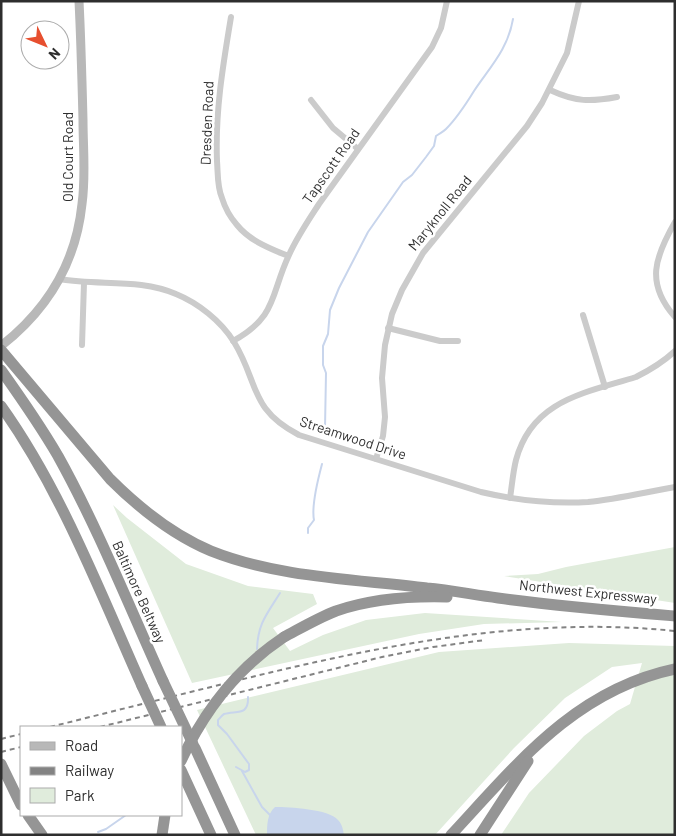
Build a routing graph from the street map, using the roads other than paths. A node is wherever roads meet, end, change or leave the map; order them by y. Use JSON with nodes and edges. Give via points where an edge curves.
{"nodes":[{"id":1,"x":79,"y":1,"type":"edge"},
{"id":2,"x":447,"y":1,"type":"edge"},
{"id":3,"x":579,"y":1,"type":"edge"},
{"id":4,"x":231,"y":16,"type":"dead end"},
{"id":5,"x":550,"y":90,"type":"junction"},
{"id":6,"x":618,"y":97,"type":"dead end"},
{"id":7,"x":311,"y":100,"type":"dead end"},
{"id":8,"x":358,"y":149,"type":"junction"},
{"id":9,"x":675,"y":222,"type":"edge"},
{"id":10,"x":288,"y":256,"type":"junction"},
{"id":11,"x":60,"y":278,"type":"junction"},
{"id":12,"x":84,"y":283,"type":"junction"},
{"id":13,"x":583,"y":315,"type":"dead end"},
{"id":14,"x":675,"y":317,"type":"edge"},
{"id":15,"x":388,"y":328,"type":"junction"},
{"id":16,"x":233,"y":341,"type":"junction"},
{"id":17,"x":458,"y":341,"type":"dead end"},
{"id":18,"x":82,"y":345,"type":"dead end"},
{"id":19,"x":1,"y":346,"type":"edge"},
{"id":20,"x":1,"y":350,"type":"edge"},
{"id":21,"x":675,"y":350,"type":"edge"},
{"id":22,"x":1,"y":370,"type":"edge"},
{"id":23,"x":605,"y":387,"type":"junction"},
{"id":24,"x":1,"y":406,"type":"edge"},
{"id":25,"x":376,"y":459,"type":"junction"},
{"id":26,"x":675,"y":487,"type":"edge"},
{"id":27,"x":510,"y":498,"type":"junction"},
{"id":28,"x":498,"y":598,"type":"junction"},
{"id":29,"x":672,"y":616,"type":"edge"},
{"id":30,"x":675,"y":669,"type":"edge"},
{"id":31,"x":161,"y":726,"type":"edge"},
{"id":32,"x":543,"y":739,"type":"junction"},
{"id":33,"x":182,"y":759,"type":"edge"},
{"id":34,"x":1,"y":764,"type":"edge"},
{"id":35,"x":182,"y":772,"type":"edge"},
{"id":36,"x":20,"y":803,"type":"edge"},
{"id":37,"x":29,"y":816,"type":"edge"},
{"id":38,"x":165,"y":816,"type":"edge"},
{"id":39,"x":162,"y":834,"type":"edge"},
{"id":40,"x":42,"y":835,"type":"edge"},
{"id":41,"x":211,"y":835,"type":"edge"},
{"id":42,"x":235,"y":835,"type":"edge"},
{"id":43,"x":451,"y":835,"type":"edge"},
{"id":44,"x":480,"y":835,"type":"edge"}],
"edges":[{"from":1,"to":11,"type":"main road","name":"Old Court Road","via":[[83,194],[76,237]]},
{"from":2,"to":8,"type":"street","name":"Tapscott Road","via":[[432,47]]},
{"from":3,"to":5,"type":"street","name":"Maryknoll Road","via":[[567,53]]},
{"from":4,"to":10,"type":"street","name":"Dresden Road","via":[[221,73],[216,140],[221,197],[242,231],[257,242]]},
{"from":5,"to":6,"type":"street","via":[[578,100]]},
{"from":5,"to":15,"type":"street","name":"Maryknoll Road","via":[[527,126],[415,265]]},
{"from":7,"to":8,"type":"street","via":[[333,128]]},
{"from":8,"to":10,"type":"street","name":"Tapscott Road","via":[[318,204]]},
{"from":9,"to":14,"type":"street","via":[[658,254],[656,276],[663,302]]},
{"from":10,"to":16,"type":"street","name":"Tapscott Road","via":[[269,310],[254,327]]},
{"from":11,"to":12,"type":"street","name":"Streamwood Drive"},
{"from":11,"to":19,"type":"main road","name":"Old Court Road","via":[[40,308]]},
{"from":12,"to":16,"type":"street","name":"Streamwood Drive","via":[[130,284],[173,292],[205,311]]},
{"from":12,"to":18,"type":"street"},
{"from":13,"to":23,"type":"street"},
{"from":15,"to":17,"type":"street","via":[[440,341]]},
{"from":15,"to":25,"type":"street","name":"Maryknoll Road","via":[[383,359],[385,417]]},
{"from":16,"to":25,"type":"street","name":"Streamwood Drive","via":[[262,406],[276,421],[299,435]]},
{"from":20,"to":28,"type":"highway","via":[[121,490],[149,514],[189,540],[235,559],[278,570]]},
{"from":21,"to":23,"type":"street","via":[[646,372]]},
{"from":22,"to":42,"type":"highway","name":"Baltimore Beltway","bridge":true,"via":[[58,458]]},
{"from":23,"to":27,"type":"street","via":[[562,402],[534,423],[516,460]]},
{"from":24,"to":31,"type":"highway","bridge":true,"via":[[40,468],[60,508]]},
{"from":25,"to":27,"type":"street","name":"Streamwood Drive"},
{"from":26,"to":27,"type":"street","name":"Streamwood Drive","via":[[587,502]]},
{"from":28,"to":29,"type":"highway","name":"Northwest Expressway"},
{"from":28,"to":33,"type":"highway","bridge":true,"via":[[393,598],[336,611],[284,637],[258,656],[218,700],[197,729]]},
{"from":30,"to":32,"type":"highway","via":[[631,681],[605,694],[580,709]]},
{"from":32,"to":43,"type":"highway"},
{"from":32,"to":44,"type":"highway"},
{"from":34,"to":36,"type":"highway"},
{"from":35,"to":41,"type":"highway"},
{"from":37,"to":40,"type":"highway"},
{"from":38,"to":39,"type":"highway"}]}
